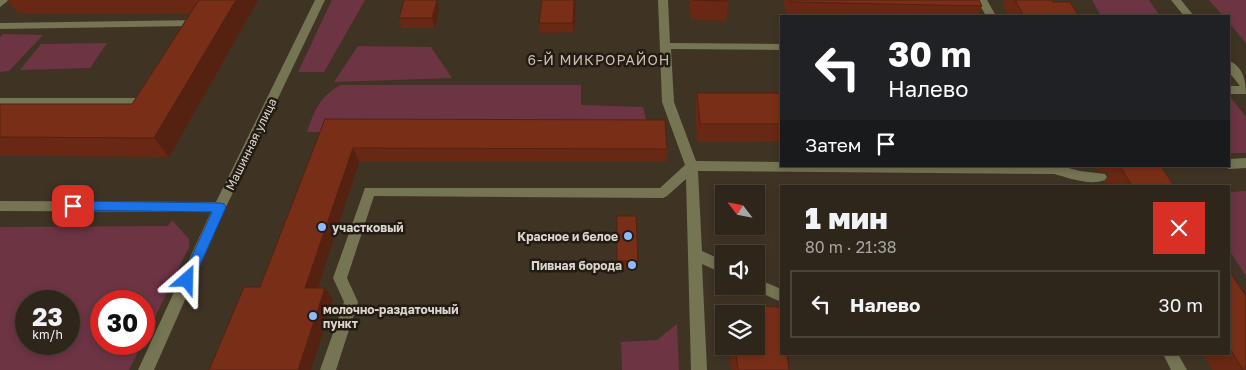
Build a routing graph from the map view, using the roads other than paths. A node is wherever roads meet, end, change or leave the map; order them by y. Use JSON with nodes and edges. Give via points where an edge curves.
{"nodes":[{"id":1,"x":4,"y":0,"type":"edge"},
{"id":2,"x":320,"y":0,"type":"edge"},
{"id":3,"x":663,"y":0,"type":"edge"},
{"id":4,"x":982,"y":0,"type":"edge"},
{"id":5,"x":1176,"y":0,"type":"edge"},
{"id":6,"x":0,"y":4,"type":"edge"},
{"id":7,"x":990,"y":15,"type":"edge"},
{"id":8,"x":1189,"y":15,"type":"edge"},
{"id":9,"x":0,"y":26,"type":"edge"},
{"id":10,"x":192,"y":31,"type":"edge"},
{"id":11,"x":665,"y":46,"type":"junction"},
{"id":12,"x":780,"y":47,"type":"edge"},
{"id":13,"x":1230,"y":66,"type":"edge"},
{"id":14,"x":154,"y":86,"type":"edge"},
{"id":15,"x":1246,"y":86,"type":"edge"},
{"id":16,"x":1230,"y":90,"type":"edge"},
{"id":17,"x":1246,"y":90,"type":"edge"},
{"id":18,"x":0,"y":102,"type":"edge"},
{"id":19,"x":1246,"y":163,"type":"edge"},
{"id":20,"x":1230,"y":164,"type":"edge"},
{"id":21,"x":692,"y":166,"type":"junction"},
{"id":22,"x":780,"y":166,"type":"edge"},
{"id":23,"x":876,"y":167,"type":"edge"},
{"id":24,"x":1060,"y":168,"type":"edge"},
{"id":25,"x":1101,"y":177,"type":"dead end"},
{"id":26,"x":1083,"y":181,"type":"edge"},
{"id":27,"x":0,"y":206,"type":"edge"},
{"id":28,"x":220,"y":207,"type":"junction"},
{"id":29,"x":695,"y":254,"type":"junction"},
{"id":30,"x":715,"y":264,"type":"edge"},
{"id":31,"x":765,"y":288,"type":"edge"},
{"id":32,"x":780,"y":296,"type":"edge"},
{"id":33,"x":1171,"y":355,"type":"edge"},
{"id":34,"x":146,"y":370,"type":"edge"},
{"id":35,"x":328,"y":370,"type":"edge"},
{"id":36,"x":699,"y":370,"type":"edge"},
{"id":37,"x":1179,"y":370,"type":"edge"}],
"edges":[{"from":1,"to":6,"type":"street"},
{"from":2,"to":28,"type":"street","name":"Машинная улица"},
{"from":3,"to":11,"type":"street"},
{"from":4,"to":7,"type":"street"},
{"from":5,"to":8,"type":"street"},
{"from":9,"to":10,"type":"street","via":[[198,23]]},
{"from":11,"to":12,"type":"street"},
{"from":11,"to":21,"type":"street","via":[[668,102]]},
{"from":13,"to":15,"type":"street"},
{"from":14,"to":18,"type":"street","via":[[143,102]]},
{"from":16,"to":17,"type":"street"},
{"from":19,"to":20,"type":"street"},
{"from":21,"to":22,"type":"street"},
{"from":21,"to":29,"type":"street"},
{"from":21,"to":35,"type":"street","via":[[663,193],[369,191],[340,278],[351,302]]},
{"from":23,"to":24,"type":"street"},
{"from":24,"to":26,"type":"street"},
{"from":25,"to":26,"type":"street"},
{"from":27,"to":28,"type":"street"},
{"from":28,"to":34,"type":"street","name":"Машинная улица"},
{"from":29,"to":30,"type":"street"},
{"from":29,"to":36,"type":"street"},
{"from":31,"to":32,"type":"street"},
{"from":33,"to":37,"type":"street"}]}
